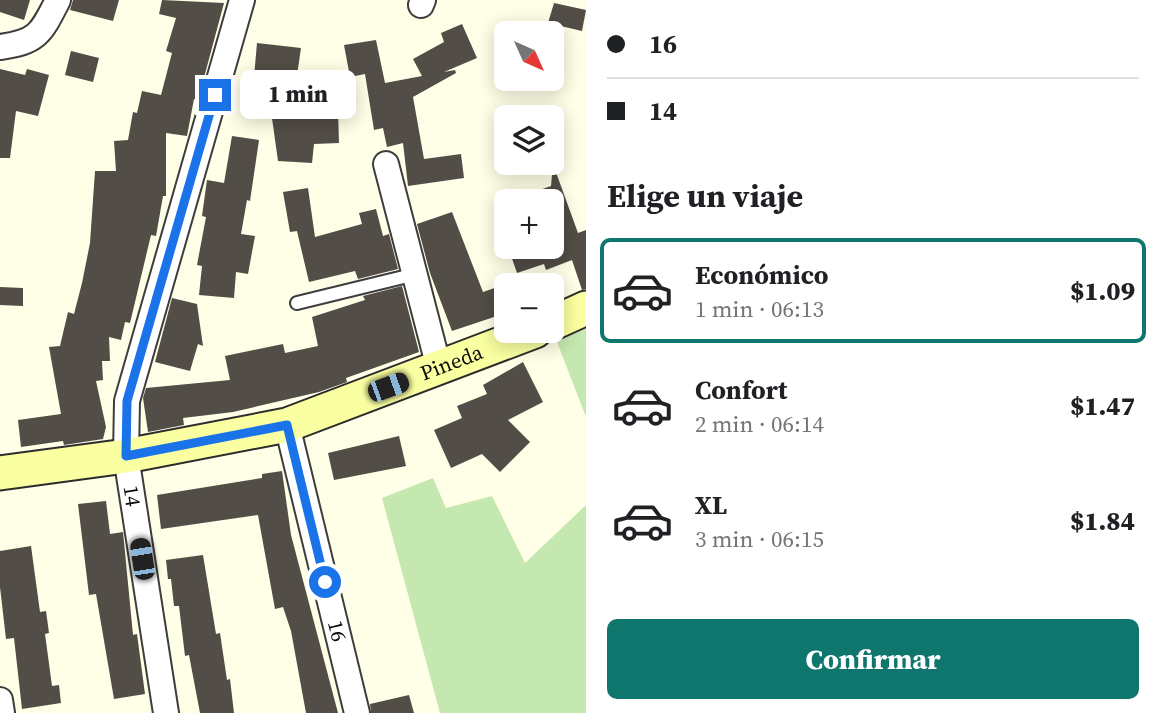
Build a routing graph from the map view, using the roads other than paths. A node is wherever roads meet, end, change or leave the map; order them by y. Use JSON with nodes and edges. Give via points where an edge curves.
{"nodes":[{"id":1,"x":58,"y":0,"type":"edge"},
{"id":2,"x":242,"y":0,"type":"edge"},
{"id":3,"x":0,"y":47,"type":"edge"},
{"id":4,"x":386,"y":164,"type":"dead end"},
{"id":5,"x":417,"y":274,"type":"junction"},
{"id":6,"x":298,"y":303,"type":"dead end"},
{"id":7,"x":586,"y":308,"type":"edge"},
{"id":8,"x":564,"y":318,"type":"edge"},
{"id":9,"x":504,"y":343,"type":"edge"},
{"id":10,"x":439,"y":368,"type":"junction"},
{"id":11,"x":287,"y":425,"type":"junction"},
{"id":12,"x":126,"y":456,"type":"junction"},
{"id":13,"x":0,"y":473,"type":"edge"},
{"id":14,"x":0,"y":700,"type":"edge"},
{"id":15,"x":2,"y":713,"type":"edge"},
{"id":16,"x":166,"y":713,"type":"edge"},
{"id":17,"x":357,"y":713,"type":"edge"}],
"edges":[{"from":1,"to":3,"type":"street","via":[[41,34],[23,44]]},
{"from":2,"to":12,"type":"street","name":"14","via":[[127,401]]},
{"from":4,"to":5,"type":"street"},
{"from":5,"to":6,"type":"lane"},
{"from":5,"to":10,"type":"street"},
{"from":7,"to":8,"type":"street"},
{"from":9,"to":10,"type":"street","name":"Pineda"},
{"from":10,"to":11,"type":"street","name":"Pineda"},
{"from":11,"to":12,"type":"street","name":"Pineda"},
{"from":11,"to":17,"type":"street","name":"16"},
{"from":12,"to":13,"type":"street","name":"Pineda"},
{"from":12,"to":16,"type":"street","name":"14"},
{"from":14,"to":15,"type":"street"}]}
